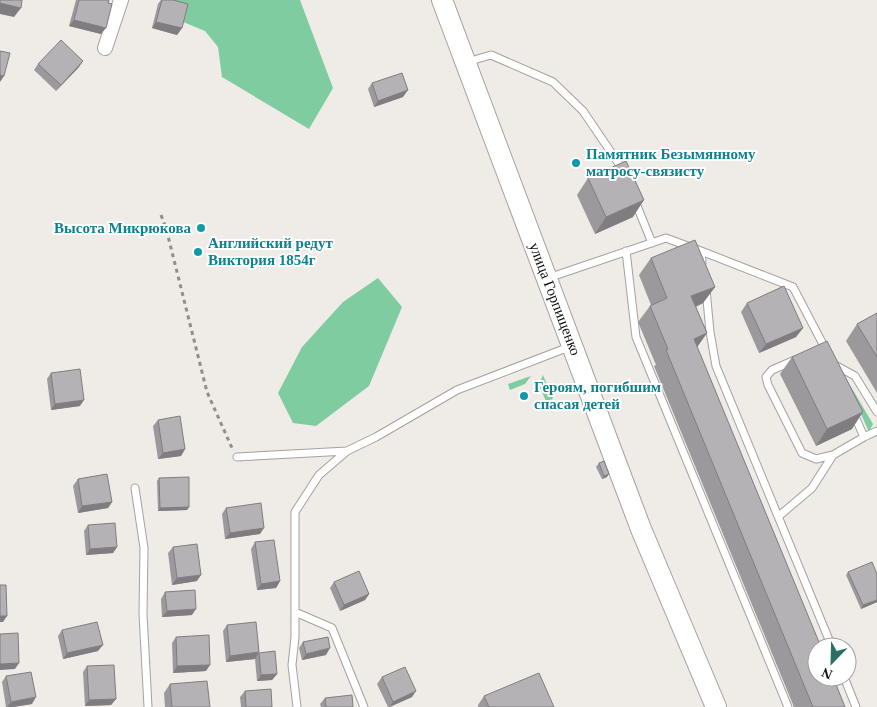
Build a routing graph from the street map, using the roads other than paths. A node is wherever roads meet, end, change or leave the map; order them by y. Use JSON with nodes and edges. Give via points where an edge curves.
{"nodes":[{"id":1,"x":121,"y":0,"type":"edge"},
{"id":2,"x":442,"y":0,"type":"edge"},
{"id":3,"x":105,"y":48,"type":"dead end"},
{"id":4,"x":466,"y":62,"type":"junction"},
{"id":5,"x":627,"y":181,"type":"edge"},
{"id":6,"x":630,"y":190,"type":"edge"},
{"id":7,"x":652,"y":243,"type":"junction"},
{"id":8,"x":626,"y":251,"type":"junction"},
{"id":9,"x":701,"y":251,"type":"junction"},
{"id":10,"x":703,"y":268,"type":"edge"},
{"id":11,"x":704,"y":277,"type":"edge"},
{"id":12,"x":547,"y":278,"type":"junction"},
{"id":13,"x":572,"y":346,"type":"junction"},
{"id":14,"x":824,"y":348,"type":"junction"},
{"id":15,"x":816,"y":351,"type":"edge"},
{"id":16,"x":798,"y":359,"type":"edge"},
{"id":17,"x":832,"y":363,"type":"junction"},
{"id":18,"x":839,"y":380,"type":"edge"},
{"id":19,"x":850,"y":404,"type":"edge"},
{"id":20,"x":877,"y":412,"type":"edge"},
{"id":21,"x":877,"y":431,"type":"edge"},
{"id":22,"x":864,"y":437,"type":"junction"},
{"id":23,"x":348,"y":450,"type":"junction"},
{"id":24,"x":832,"y":455,"type":"junction"},
{"id":25,"x":237,"y":457,"type":"road end"},
{"id":26,"x":135,"y":488,"type":"dead end"},
{"id":27,"x":779,"y":516,"type":"junction"},
{"id":28,"x":295,"y":612,"type":"junction"},
{"id":29,"x":828,"y":637,"type":"edge"},
{"id":30,"x":848,"y":687,"type":"edge"},
{"id":31,"x":148,"y":707,"type":"edge"},
{"id":32,"x":296,"y":707,"type":"edge"},
{"id":33,"x":364,"y":707,"type":"edge"},
{"id":34,"x":716,"y":707,"type":"edge"},
{"id":35,"x":788,"y":707,"type":"edge"},
{"id":36,"x":856,"y":707,"type":"edge"}],
"edges":[{"from":1,"to":3,"type":"street"},
{"from":2,"to":4,"type":"main road","name":"улица Горпищенко"},
{"from":4,"to":5,"type":"lane","via":[[491,54],[553,82],[583,111]]},
{"from":4,"to":12,"type":"main road","name":"улица Горпищенко"},
{"from":6,"to":7,"type":"lane"},
{"from":7,"to":8,"type":"lane"},
{"from":7,"to":9,"type":"lane","via":[[666,238]]},
{"from":8,"to":12,"type":"lane"},
{"from":8,"to":35,"type":"lane","via":[[636,337]]},
{"from":9,"to":10,"type":"lane"},
{"from":9,"to":14,"type":"lane","via":[[793,287]]},
{"from":11,"to":27,"type":"lane","via":[[716,366]]},
{"from":12,"to":13,"type":"main road","name":"улица Горпищенко"},
{"from":13,"to":23,"type":"lane","via":[[457,390]]},
{"from":13,"to":34,"type":"main road","name":"улица Горпищенко","via":[[641,529]]},
{"from":14,"to":15,"type":"lane"},
{"from":14,"to":17,"type":"lane"},
{"from":16,"to":24,"type":"lane","via":[[772,370],[766,377],[768,385],[802,453],[816,459]]},
{"from":17,"to":18,"type":"lane"},
{"from":17,"to":20,"type":"lane","via":[[855,376]]},
{"from":19,"to":22,"type":"lane"},
{"from":21,"to":22,"type":"lane"},
{"from":22,"to":24,"type":"lane"},
{"from":23,"to":25,"type":"lane"},
{"from":23,"to":28,"type":"lane","via":[[319,475],[296,512]]},
{"from":24,"to":27,"type":"lane","via":[[812,488]]},
{"from":26,"to":31,"type":"lane","via":[[144,548],[143,614]]},
{"from":27,"to":29,"type":"lane"},
{"from":28,"to":32,"type":"lane","via":[[292,665]]},
{"from":28,"to":33,"type":"lane","via":[[332,628]]},
{"from":30,"to":36,"type":"lane"}]}
